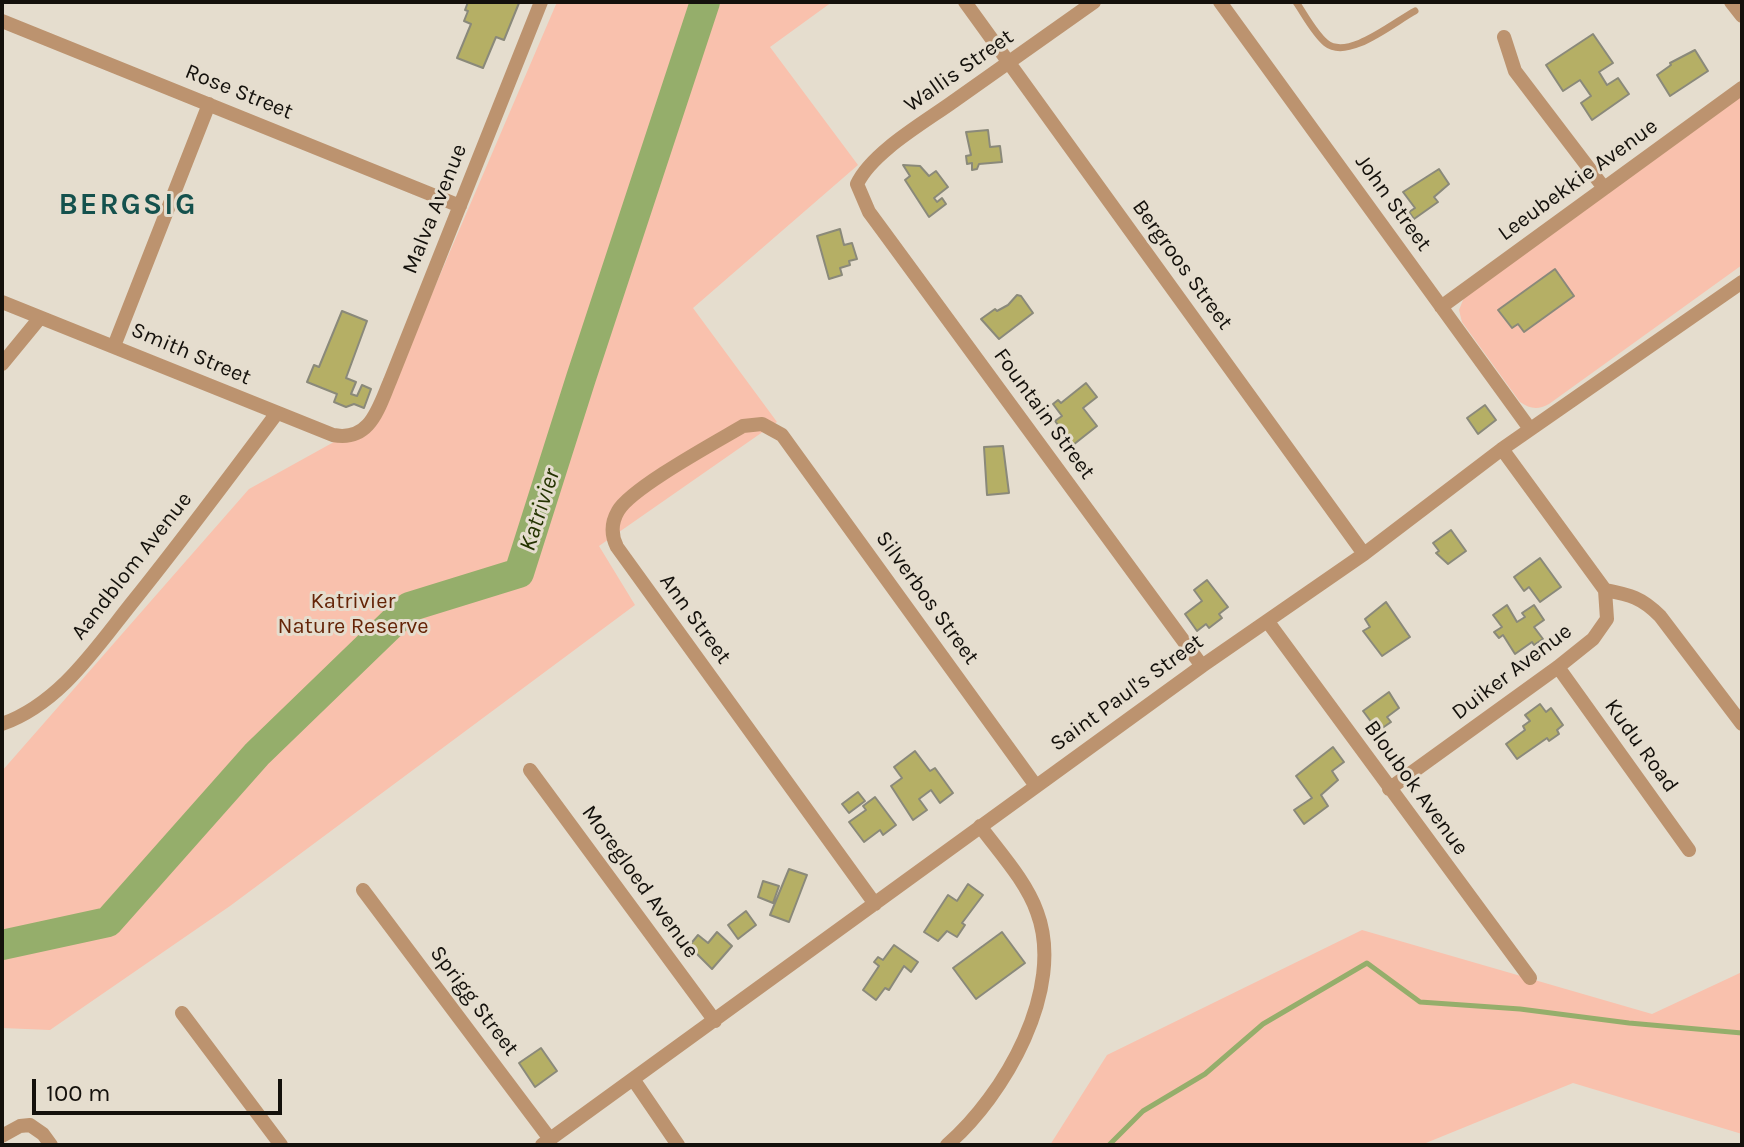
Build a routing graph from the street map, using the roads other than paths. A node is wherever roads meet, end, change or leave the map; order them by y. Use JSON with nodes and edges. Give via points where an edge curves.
{"nodes":[{"id":1,"x":541,"y":2,"type":"edge"},
{"id":2,"x":965,"y":2,"type":"edge"},
{"id":3,"x":1094,"y":2,"type":"edge"},
{"id":4,"x":1220,"y":2,"type":"edge"},
{"id":5,"x":1296,"y":2,"type":"edge"},
{"id":6,"x":1731,"y":2,"type":"edge"},
{"id":7,"x":1415,"y":11,"type":"dead end"},
{"id":8,"x":1742,"y":16,"type":"edge"},
{"id":9,"x":2,"y":21,"type":"edge"},
{"id":10,"x":1504,"y":37,"type":"dead end"},
{"id":11,"x":1008,"y":63,"type":"junction"},
{"id":12,"x":1742,"y":88,"type":"edge"},
{"id":13,"x":209,"y":104,"type":"junction"},
{"id":14,"x":857,"y":184,"type":"joint"},
{"id":15,"x":1604,"y":188,"type":"junction"},
{"id":16,"x":460,"y":206,"type":"junction"},
{"id":17,"x":1742,"y":282,"type":"edge"},
{"id":18,"x":2,"y":302,"type":"edge"},
{"id":19,"x":1441,"y":307,"type":"junction"},
{"id":20,"x":39,"y":319,"type":"junction"},
{"id":21,"x":114,"y":346,"type":"junction"},
{"id":22,"x":2,"y":364,"type":"edge"},
{"id":23,"x":277,"y":413,"type":"junction"},
{"id":24,"x":1530,"y":429,"type":"junction"},
{"id":25,"x":364,"y":430,"type":"joint"},
{"id":26,"x":782,"y":435,"type":"joint"},
{"id":27,"x":1502,"y":449,"type":"junction"},
{"id":28,"x":1364,"y":554,"type":"junction"},
{"id":29,"x":1605,"y":590,"type":"junction"},
{"id":30,"x":1268,"y":622,"type":"junction"},
{"id":31,"x":1202,"y":666,"type":"junction"},
{"id":32,"x":1558,"y":667,"type":"junction"},
{"id":33,"x":2,"y":724,"type":"edge"},
{"id":34,"x":1742,"y":724,"type":"edge"},
{"id":35,"x":530,"y":770,"type":"dead end"},
{"id":36,"x":1036,"y":786,"type":"junction"},
{"id":37,"x":1389,"y":789,"type":"junction"},
{"id":38,"x":980,"y":826,"type":"junction"},
{"id":39,"x":1689,"y":850,"type":"dead end"},
{"id":40,"x":363,"y":890,"type":"dead end"},
{"id":41,"x":875,"y":904,"type":"junction"},
{"id":42,"x":1530,"y":978,"type":"dead end"},
{"id":43,"x":182,"y":1013,"type":"dead end"},
{"id":44,"x":715,"y":1021,"type":"junction"},
{"id":45,"x":633,"y":1079,"type":"junction"},
{"id":46,"x":2,"y":1136,"type":"edge"},
{"id":47,"x":546,"y":1142,"type":"edge"},
{"id":48,"x":51,"y":1145,"type":"edge"},
{"id":49,"x":281,"y":1145,"type":"edge"},
{"id":50,"x":678,"y":1145,"type":"edge"},
{"id":51,"x":947,"y":1145,"type":"edge"}],
"edges":[{"from":1,"to":16,"type":"street","name":"Malva Avenue"},
{"from":2,"to":11,"type":"street","name":"Bergroos Street"},
{"from":3,"to":11,"type":"street","name":"Wallis Street"},
{"from":4,"to":19,"type":"street","name":"John Street"},
{"from":5,"to":7,"type":"lane","via":[[1327,44],[1340,49],[1354,47]]},
{"from":6,"to":8,"type":"street"},
{"from":9,"to":13,"type":"street","name":"Rose Street"},
{"from":10,"to":15,"type":"street","via":[[1515,71]]},
{"from":11,"to":14,"type":"street","name":"Wallis Street","via":[[875,161]]},
{"from":11,"to":28,"type":"street","name":"Bergroos Street"},
{"from":12,"to":15,"type":"street","name":"Leeubekkie Avenue"},
{"from":13,"to":16,"type":"street","name":"Rose Street"},
{"from":13,"to":21,"type":"street"},
{"from":14,"to":31,"type":"street","name":"Fountain Street","via":[[883,231]]},
{"from":15,"to":19,"type":"street","name":"Leeubekkie Avenue"},
{"from":16,"to":25,"type":"street","name":"Malva Avenue","via":[[390,381]]},
{"from":17,"to":24,"type":"street","name":"Saint Paul's Street"},
{"from":18,"to":20,"type":"street","name":"Smith Street"},
{"from":19,"to":24,"type":"street","name":"John Street"},
{"from":20,"to":21,"type":"street","name":"Smith Street"},
{"from":20,"to":22,"type":"street"},
{"from":21,"to":23,"type":"street","name":"Smith Street"},
{"from":23,"to":25,"type":"street","name":"Smith Street","via":[[340,436]]},
{"from":23,"to":33,"type":"street","name":"Aandblom Avenue","via":[[78,670],[42,703]]},
{"from":24,"to":27,"type":"street","name":"Saint Paul's Street"},
{"from":26,"to":36,"type":"street","name":"Silverbos Street"},
{"from":26,"to":41,"type":"street","name":"Ann Street","via":[[762,424],[743,426],[628,499],[617,512],[612,535],[638,579]]},
{"from":27,"to":28,"type":"street","name":"Saint Paul's Street"},
{"from":27,"to":29,"type":"street"},
{"from":28,"to":30,"type":"street","name":"Saint Paul's Street"},
{"from":29,"to":32,"type":"street","name":"Duiker Avenue","via":[[1608,609],[1602,628]]},
{"from":29,"to":34,"type":"street","via":[[1646,602]]},
{"from":30,"to":31,"type":"street","name":"Saint Paul's Street"},
{"from":30,"to":37,"type":"street","name":"Bloubok Avenue"},
{"from":31,"to":36,"type":"street","name":"Saint Paul's Street"},
{"from":32,"to":37,"type":"street","name":"Duiker Avenue"},
{"from":32,"to":39,"type":"street","name":"Kudu Road"},
{"from":35,"to":44,"type":"street","name":"Moregloed Avenue"},
{"from":36,"to":38,"type":"street","name":"Saint Paul's Street"},
{"from":37,"to":42,"type":"street","name":"Bloubok Avenue"},
{"from":38,"to":41,"type":"street","name":"Saint Paul's Street"},
{"from":38,"to":51,"type":"street","via":[[1037,912],[1044,962],[1040,996],[1020,1045],[985,1105]]},
{"from":40,"to":47,"type":"street","name":"Sprigg Street"},
{"from":41,"to":44,"type":"street","name":"Saint Paul's Street"},
{"from":43,"to":49,"type":"street"},
{"from":44,"to":45,"type":"street","name":"Saint Paul's Street"},
{"from":45,"to":47,"type":"street","name":"Saint Paul's Street"},
{"from":45,"to":50,"type":"street"},
{"from":46,"to":48,"type":"street","via":[[30,1125]]}]}
